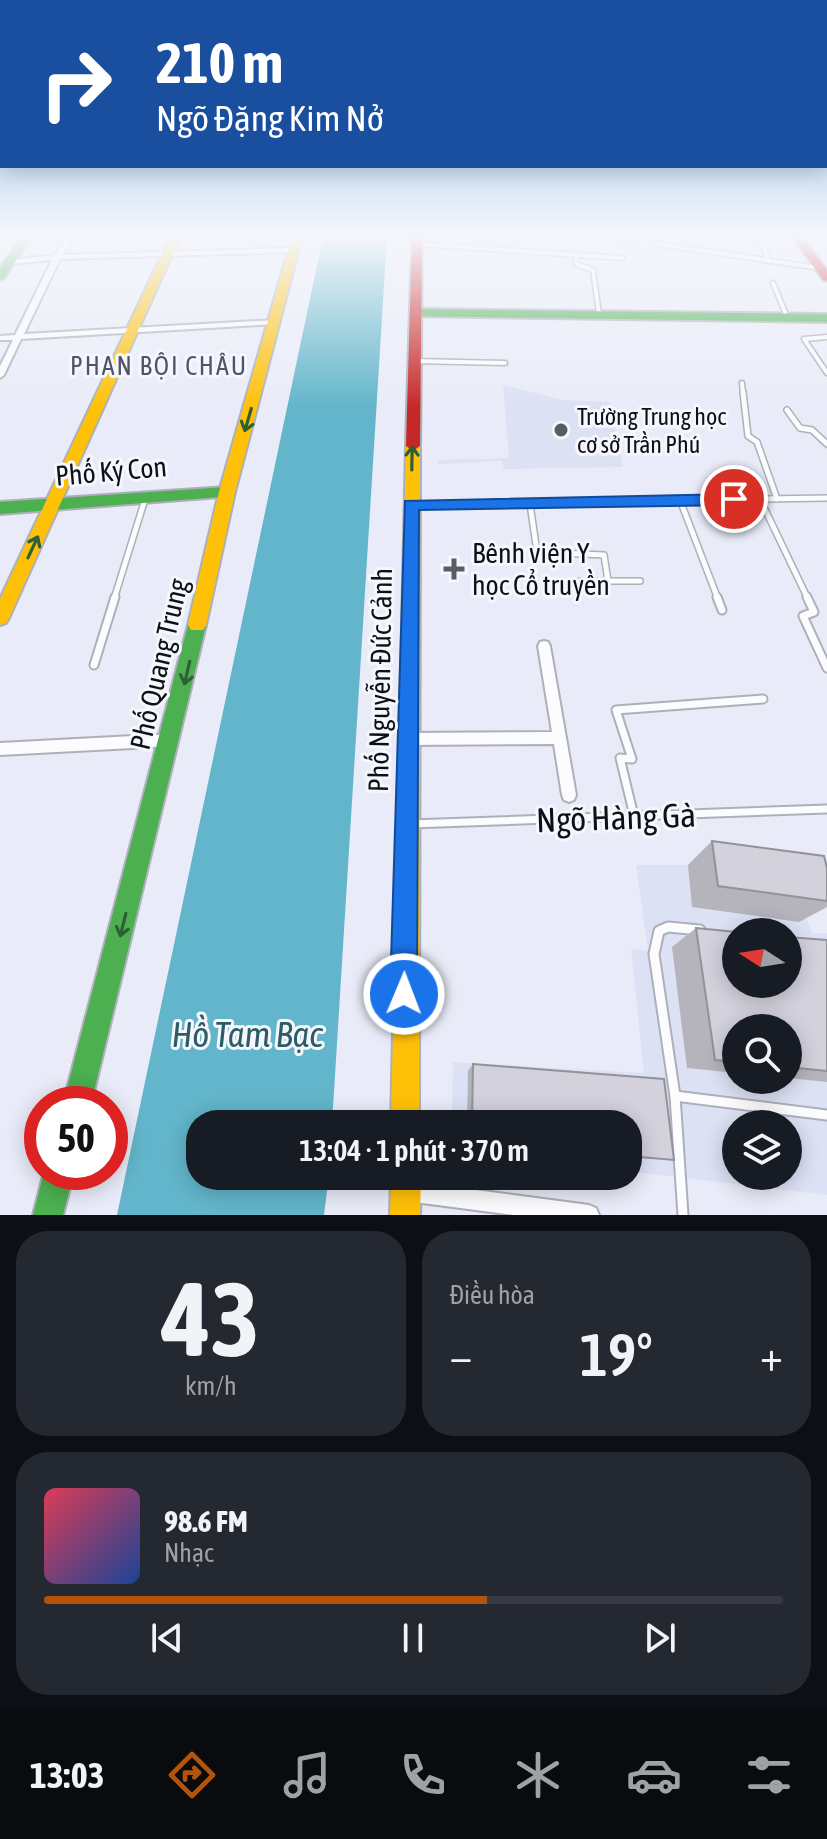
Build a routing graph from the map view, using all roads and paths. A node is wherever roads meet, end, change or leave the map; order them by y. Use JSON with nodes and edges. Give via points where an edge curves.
{"nodes":[{"id":1,"x":40,"y":294,"type":"edge"},
{"id":2,"x":147,"y":294,"type":"edge"},
{"id":3,"x":283,"y":294,"type":"edge"},
{"id":4,"x":416,"y":294,"type":"edge"},
{"id":5,"x":596,"y":294,"type":"edge"},
{"id":6,"x":777,"y":294,"type":"edge"},
{"id":7,"x":415,"y":313,"type":"junction"},
{"id":8,"x":599,"y":314,"type":"junction"},
{"id":9,"x":787,"y":317,"type":"junction"},
{"id":10,"x":826,"y":319,"type":"edge"},
{"id":11,"x":276,"y":322,"type":"junction"},
{"id":12,"x":129,"y":332,"type":"junction"},
{"id":13,"x":20,"y":337,"type":"junction"},
{"id":14,"x":827,"y":337,"type":"edge"},
{"id":15,"x":0,"y":338,"type":"edge"},
{"id":16,"x":414,"y":361,"type":"junction"},
{"id":17,"x":505,"y":363,"type":"dead end"},
{"id":18,"x":827,"y":373,"type":"edge"},
{"id":19,"x":0,"y":375,"type":"edge"},
{"id":20,"x":742,"y":383,"type":"dead end"},
{"id":21,"x":787,"y":410,"type":"dead end"},
{"id":22,"x":827,"y":444,"type":"edge"},
{"id":23,"x":227,"y":492,"type":"junction"},
{"id":24,"x":146,"y":496,"type":"junction"},
{"id":25,"x":827,"y":498,"type":"edge"},
{"id":26,"x":760,"y":499,"type":"junction"},
{"id":27,"x":777,"y":499,"type":"junction"},
{"id":28,"x":680,"y":500,"type":"junction"},
{"id":29,"x":53,"y":504,"type":"junction"},
{"id":30,"x":530,"y":504,"type":"junction"},
{"id":31,"x":411,"y":505,"type":"junction"},
{"id":32,"x":0,"y":508,"type":"edge"},
{"id":33,"x":580,"y":581,"type":"dead end"},
{"id":34,"x":608,"y":581,"type":"junction"},
{"id":35,"x":640,"y":581,"type":"dead end"},
{"id":36,"x":722,"y":610,"type":"dead end"},
{"id":37,"x":0,"y":618,"type":"edge"},
{"id":38,"x":544,"y":646,"type":"dead end"},
{"id":39,"x":94,"y":665,"type":"dead end"},
{"id":40,"x":827,"y":668,"type":"edge"},
{"id":41,"x":763,"y":699,"type":"dead end"},
{"id":42,"x":559,"y":738,"type":"junction"},
{"id":43,"x":407,"y":739,"type":"junction"},
{"id":44,"x":171,"y":740,"type":"junction"},
{"id":45,"x":0,"y":749,"type":"edge"},
{"id":46,"x":569,"y":795,"type":"dead end"},
{"id":47,"x":827,"y":809,"type":"edge"},
{"id":48,"x":634,"y":816,"type":"junction"},
{"id":49,"x":406,"y":825,"type":"junction"},
{"id":50,"x":709,"y":931,"type":"edge"},
{"id":51,"x":82,"y":1086,"type":"edge"},
{"id":52,"x":675,"y":1096,"type":"junction"},
{"id":53,"x":405,"y":1110,"type":"edge"},
{"id":54,"x":827,"y":1115,"type":"edge"},
{"id":55,"x":54,"y":1190,"type":"edge"},
{"id":56,"x":407,"y":1190,"type":"edge"},
{"id":57,"x":442,"y":1190,"type":"edge"},
{"id":58,"x":48,"y":1215,"type":"edge"},
{"id":59,"x":405,"y":1215,"type":"edge"},
{"id":60,"x":589,"y":1215,"type":"edge"},
{"id":61,"x":683,"y":1215,"type":"edge"}],
"edges":[{"from":1,"to":13,"type":"street"},
{"from":2,"to":12,"type":"main road"},
{"from":3,"to":11,"type":"main road","name":"Phố Quang Trung"},
{"from":4,"to":7,"type":"main road","name":"Phố Nguyễn Đức Cảnh"},
{"from":5,"to":8,"type":"lane"},
{"from":6,"to":9,"type":"lane"},
{"from":7,"to":8,"type":"main road"},
{"from":7,"to":16,"type":"main road","name":"Phố Nguyễn Đức Cảnh"},
{"from":8,"to":9,"type":"main road"},
{"from":9,"to":10,"type":"main road"},
{"from":11,"to":12,"type":"street"},
{"from":11,"to":23,"type":"main road","name":"Phố Quang Trung","one_way":true},
{"from":12,"to":13,"type":"street"},
{"from":12,"to":29,"type":"main road"},
{"from":13,"to":15,"type":"street"},
{"from":13,"to":19,"type":"street"},
{"from":14,"to":18,"type":"lane","via":[[804,339]]},
{"from":16,"to":17,"type":"lane"},
{"from":31,"to":16,"type":"main road","name":"Phố Nguyễn Đức Cảnh","one_way":true},
{"from":20,"to":27,"type":"lane","via":[[748,436],[757,442]]},
{"from":21,"to":22,"type":"lane","via":[[800,428],[812,430]]},
{"from":23,"to":24,"type":"main road","name":"Phố Ký Con"},
{"from":23,"to":44,"type":"main road","name":"Phố Quang Trung","one_way":true},
{"from":24,"to":29,"type":"main road","name":"Phố Ký Con"},
{"from":24,"to":39,"type":"lane"},
{"from":25,"to":27,"type":"lane"},
{"from":26,"to":27,"type":"lane"},
{"from":26,"to":28,"type":"lane"},
{"from":26,"to":40,"type":"lane","via":[[814,612],[803,616]]},
{"from":28,"to":30,"type":"lane"},
{"from":28,"to":36,"type":"lane"},
{"from":29,"to":32,"type":"main road","name":"Phố Ký Con"},
{"from":37,"to":29,"type":"main road","one_way":true},
{"from":30,"to":31,"type":"lane"},
{"from":30,"to":34,"type":"lane","via":[[537,552],[604,555]]},
{"from":31,"to":43,"type":"main road","name":"Phố Nguyễn Đức Cảnh"},
{"from":33,"to":34,"type":"lane"},
{"from":34,"to":35,"type":"lane"},
{"from":38,"to":42,"type":"street"},
{"from":41,"to":48,"type":"lane","via":[[616,710],[632,759],[620,758]]},
{"from":42,"to":43,"type":"street"},
{"from":42,"to":46,"type":"street"},
{"from":43,"to":49,"type":"main road","name":"Phố Nguyễn Đức Cảnh"},
{"from":44,"to":45,"type":"street"},
{"from":44,"to":51,"type":"main road","name":"Phố Quang Trung","one_way":true},
{"from":47,"to":48,"type":"lane","name":"Ngõ Hàng Gà"},
{"from":48,"to":49,"type":"lane","name":"Ngõ Hàng Gà"},
{"from":49,"to":53,"type":"main road","name":"Phố Nguyễn Đức Cảnh"},
{"from":50,"to":52,"type":"lane","via":[[668,927],[659,931],[655,942]]},
{"from":52,"to":54,"type":"lane"},
{"from":52,"to":61,"type":"lane"},
{"from":55,"to":58,"type":"main road"},
{"from":56,"to":59,"type":"main road"},
{"from":57,"to":60,"type":"street"}]}
